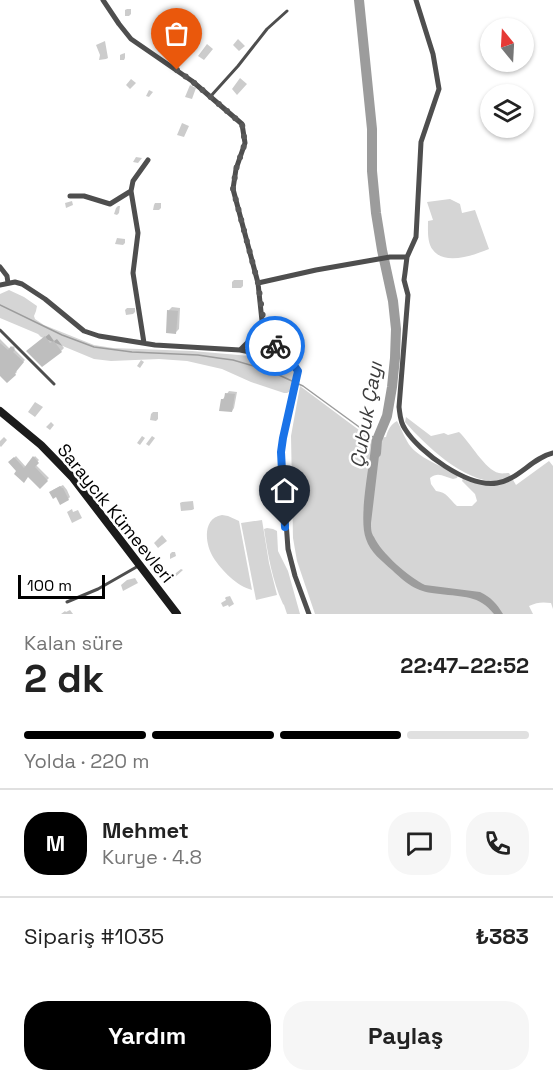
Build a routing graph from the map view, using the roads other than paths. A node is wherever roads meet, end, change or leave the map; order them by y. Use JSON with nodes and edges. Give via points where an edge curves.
{"nodes":[{"id":1,"x":103,"y":0,"type":"edge"},
{"id":2,"x":416,"y":0,"type":"edge"},
{"id":3,"x":287,"y":11,"type":"dead end"},
{"id":4,"x":210,"y":97,"type":"junction"},
{"id":5,"x":148,"y":160,"type":"dead end"},
{"id":6,"x":131,"y":191,"type":"junction"},
{"id":7,"x":70,"y":196,"type":"dead end"},
{"id":8,"x":407,"y":256,"type":"junction"},
{"id":9,"x":0,"y":267,"type":"edge"},
{"id":10,"x":8,"y":283,"type":"junction"},
{"id":11,"x":258,"y":283,"type":"junction"},
{"id":12,"x":0,"y":285,"type":"edge"},
{"id":13,"x":262,"y":321,"type":"junction"},
{"id":14,"x":0,"y":330,"type":"edge"},
{"id":15,"x":144,"y":343,"type":"junction"},
{"id":16,"x":240,"y":350,"type":"junction"},
{"id":17,"x":286,"y":359,"type":"junction"},
{"id":18,"x":54,"y":384,"type":"dead end"},
{"id":19,"x":0,"y":411,"type":"edge"},
{"id":20,"x":553,"y":453,"type":"edge"},
{"id":21,"x":140,"y":565,"type":"junction"},
{"id":22,"x":66,"y":602,"type":"dead end"},
{"id":23,"x":177,"y":614,"type":"edge"},
{"id":24,"x":309,"y":614,"type":"edge"}],
"edges":[{"from":1,"to":4,"type":"street","via":[[131,39]]},
{"from":2,"to":8,"type":"street","via":[[439,89],[421,142],[416,237]]},
{"from":3,"to":4,"type":"lane"},
{"from":4,"to":11,"type":"street","via":[[242,124],[245,143],[233,189]]},
{"from":5,"to":6,"type":"street","via":[[133,181]]},
{"from":6,"to":7,"type":"street","via":[[110,204]]},
{"from":6,"to":15,"type":"street","via":[[138,233],[134,273]]},
{"from":8,"to":11,"type":"street"},
{"from":8,"to":20,"type":"street","via":[[404,280],[408,303],[399,407],[405,428],[442,465],[490,484],[511,478]]},
{"from":9,"to":10,"type":"street"},
{"from":10,"to":12,"type":"street"},
{"from":10,"to":15,"type":"street","via":[[33,290],[84,331]]},
{"from":11,"to":13,"type":"street"},
{"from":13,"to":16,"type":"street","via":[[257,333]]},
{"from":13,"to":17,"type":"street","via":[[270,341]]},
{"from":14,"to":18,"type":"lane"},
{"from":15,"to":16,"type":"street"},
{"from":16,"to":17,"type":"street"},
{"from":17,"to":24,"type":"street","via":[[298,371],[281,461],[288,549]]},
{"from":19,"to":21,"type":"main road","name":"Saraycık Kümeevleri","via":[[62,465]]},
{"from":21,"to":22,"type":"lane"},
{"from":21,"to":23,"type":"main road","name":"Saraycık Kümeevleri"}]}
